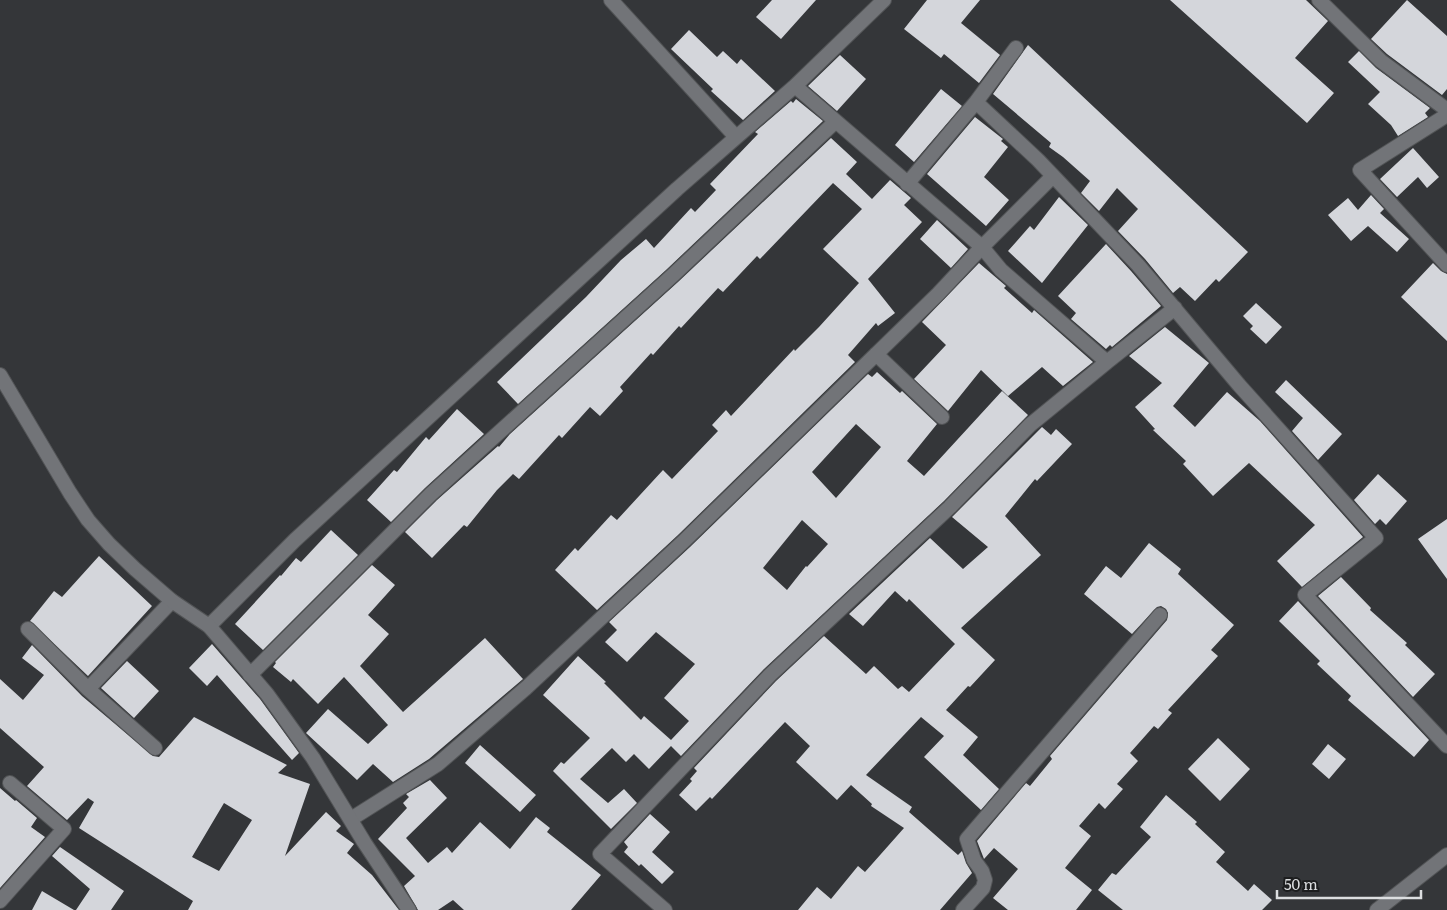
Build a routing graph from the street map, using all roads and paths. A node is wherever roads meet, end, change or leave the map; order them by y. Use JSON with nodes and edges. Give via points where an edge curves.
{"nodes":[{"id":1,"x":611,"y":0,"type":"edge"},
{"id":2,"x":884,"y":0,"type":"edge"},
{"id":3,"x":1319,"y":0,"type":"edge"},
{"id":4,"x":1016,"y":48,"type":"dead end"},
{"id":5,"x":795,"y":86,"type":"junction"},
{"id":6,"x":976,"y":102,"type":"junction"},
{"id":7,"x":1447,"y":110,"type":"edge"},
{"id":8,"x":1447,"y":115,"type":"edge"},
{"id":9,"x":835,"y":122,"type":"junction"},
{"id":10,"x":736,"y":137,"type":"junction"},
{"id":11,"x":1053,"y":176,"type":"junction"},
{"id":12,"x":907,"y":184,"type":"junction"},
{"id":13,"x":982,"y":247,"type":"junction"},
{"id":14,"x":1447,"y":265,"type":"edge"},
{"id":15,"x":1175,"y":308,"type":"junction"},
{"id":16,"x":876,"y":354,"type":"junction"},
{"id":17,"x":1107,"y":362,"type":"junction"},
{"id":18,"x":0,"y":375,"type":"edge"},
{"id":19,"x":942,"y":417,"type":"dead end"},
{"id":20,"x":172,"y":600,"type":"junction"},
{"id":21,"x":1160,"y":615,"type":"dead end"},
{"id":22,"x":209,"y":626,"type":"junction"},
{"id":23,"x":28,"y":628,"type":"dead end"},
{"id":24,"x":250,"y":676,"type":"junction"},
{"id":25,"x":88,"y":689,"type":"junction"},
{"id":26,"x":1447,"y":746,"type":"edge"},
{"id":27,"x":155,"y":748,"type":"dead end"},
{"id":28,"x":10,"y":783,"type":"dead end"},
{"id":29,"x":351,"y":819,"type":"junction"},
{"id":30,"x":1447,"y":855,"type":"edge"},
{"id":31,"x":0,"y":901,"type":"edge"},
{"id":32,"x":410,"y":910,"type":"edge"},
{"id":33,"x":666,"y":910,"type":"edge"},
{"id":34,"x":963,"y":910,"type":"edge"},
{"id":35,"x":1377,"y":910,"type":"edge"}],
"edges":[{"from":1,"to":10,"type":"street"},
{"from":2,"to":5,"type":"street"},
{"from":3,"to":7,"type":"street","via":[[1382,62]]},
{"from":4,"to":6,"type":"street"},
{"from":5,"to":9,"type":"street"},
{"from":5,"to":10,"type":"street"},
{"from":6,"to":11,"type":"street"},
{"from":6,"to":12,"type":"street"},
{"from":8,"to":14,"type":"street","via":[[1360,170]]},
{"from":9,"to":12,"type":"street"},
{"from":9,"to":24,"type":"street","via":[[672,276],[431,494]]},
{"from":10,"to":22,"type":"street","via":[[295,540]]},
{"from":11,"to":13,"type":"street"},
{"from":11,"to":15,"type":"street"},
{"from":12,"to":13,"type":"street"},
{"from":13,"to":16,"type":"street"},
{"from":13,"to":17,"type":"street","via":[[1001,270]]},
{"from":15,"to":17,"type":"street"},
{"from":15,"to":26,"type":"street","via":[[1376,538],[1305,596]]},
{"from":16,"to":19,"type":"street"},
{"from":16,"to":29,"type":"street","via":[[684,541],[526,688],[438,764]]},
{"from":17,"to":33,"type":"street","via":[[1030,425],[950,507],[770,675],[600,854]]},
{"from":18,"to":20,"type":"street","via":[[88,520],[115,550]]},
{"from":20,"to":22,"type":"street"},
{"from":20,"to":25,"type":"street"},
{"from":21,"to":34,"type":"street","via":[[967,840],[984,880],[983,888]]},
{"from":22,"to":24,"type":"street"},
{"from":23,"to":25,"type":"street"},
{"from":24,"to":29,"type":"street","via":[[313,758]]},
{"from":25,"to":27,"type":"street"},
{"from":28,"to":31,"type":"street","via":[[64,829]]},
{"from":29,"to":32,"type":"street"},
{"from":30,"to":35,"type":"street"}]}
